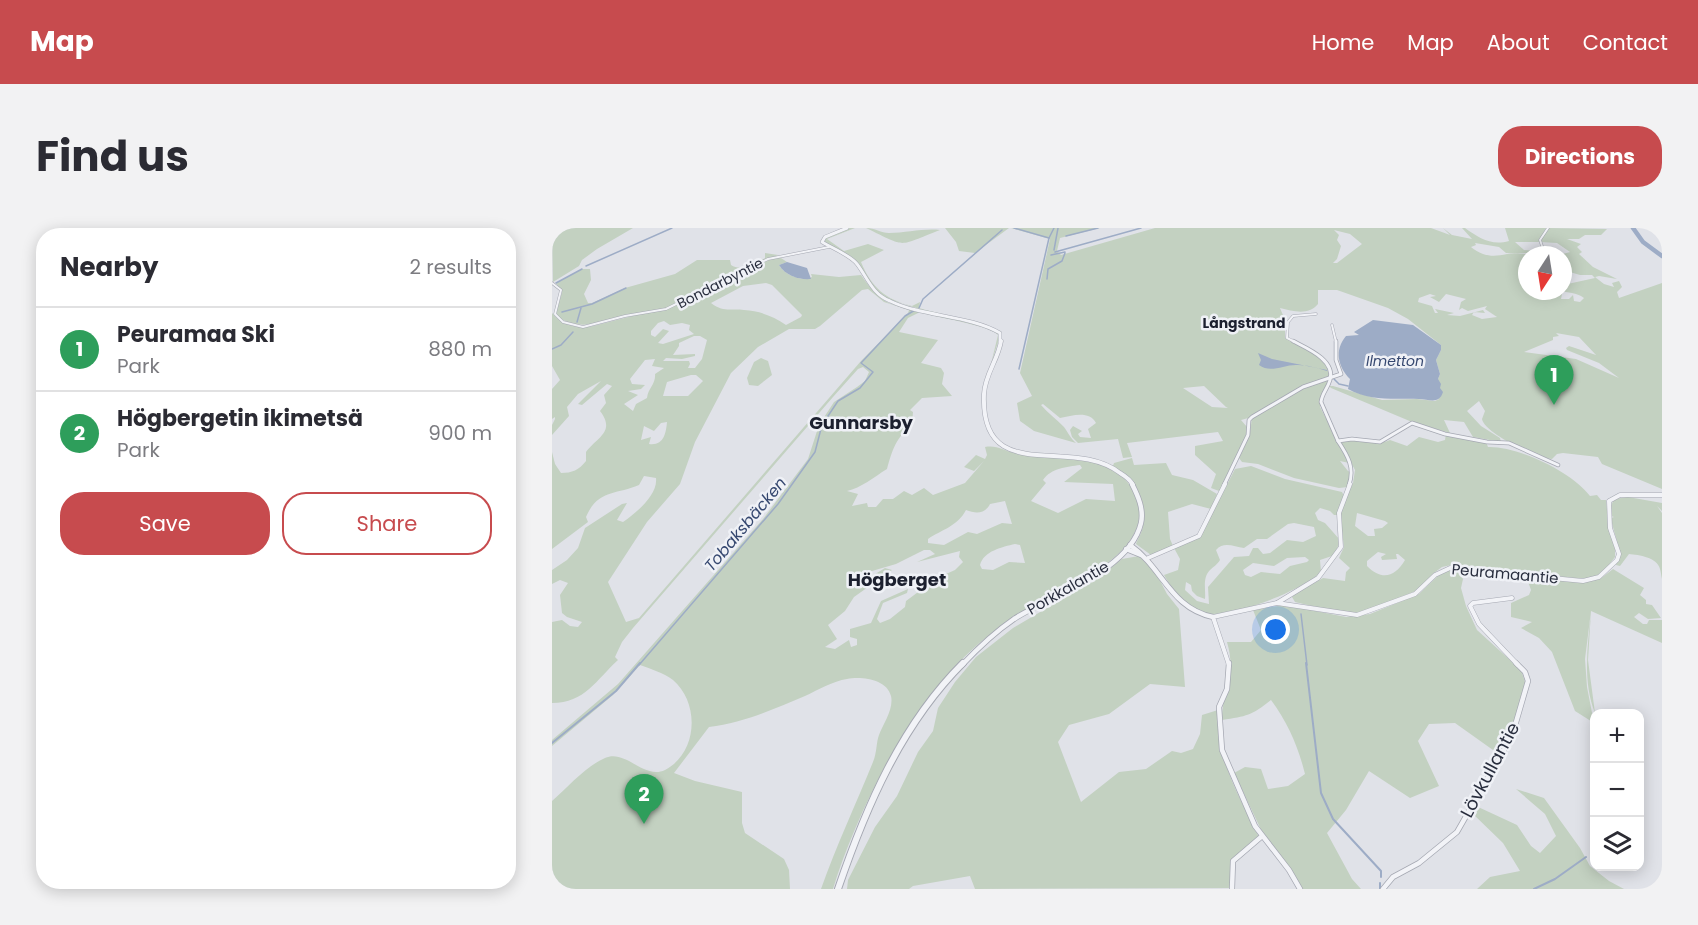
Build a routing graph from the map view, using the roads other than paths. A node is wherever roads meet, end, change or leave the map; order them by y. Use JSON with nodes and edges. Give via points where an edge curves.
{"nodes":[{"id":1,"x":847,"y":228,"type":"edge"},
{"id":2,"x":1548,"y":228,"type":"edge"},
{"id":3,"x":826,"y":245,"type":"junction"},
{"id":4,"x":1542,"y":246,"type":"edge"},
{"id":5,"x":820,"y":248,"type":"junction"},
{"id":6,"x":552,"y":283,"type":"edge"},
{"id":7,"x":1316,"y":314,"type":"dead end"},
{"id":8,"x":1332,"y":325,"type":"dead end"},
{"id":9,"x":1330,"y":379,"type":"junction"},
{"id":10,"x":1338,"y":441,"type":"junction"},
{"id":11,"x":1558,"y":465,"type":"dead end"},
{"id":12,"x":1662,"y":495,"type":"edge"},
{"id":13,"x":1128,"y":547,"type":"junction"},
{"id":14,"x":1146,"y":557,"type":"junction"},
{"id":15,"x":1288,"y":596,"type":"junction"},
{"id":16,"x":1512,"y":598,"type":"dead end"},
{"id":17,"x":1277,"y":603,"type":"junction"},
{"id":18,"x":1292,"y":604,"type":"junction"},
{"id":19,"x":1213,"y":617,"type":"junction"},
{"id":20,"x":1262,"y":837,"type":"junction"},
{"id":21,"x":838,"y":889,"type":"edge"},
{"id":22,"x":1232,"y":889,"type":"edge"},
{"id":23,"x":1300,"y":889,"type":"edge"},
{"id":24,"x":1383,"y":889,"type":"edge"}],
"edges":[{"from":1,"to":3,"type":"street","via":[[825,237],[822,240]]},
{"from":2,"to":4,"type":"street","via":[[1540,240]]},
{"from":3,"to":5,"type":"street","name":"Bondarbyntie"},
{"from":3,"to":5,"type":"street"},
{"from":3,"to":13,"type":"street","name":"Porkkalantie","via":[[856,262],[869,285],[888,301],[998,330],[1001,340],[984,393],[993,439],[1008,450],[1090,459],[1121,474],[1136,490],[1141,506],[1140,526]]},
{"from":5,"to":6,"type":"street","name":"Bondarbyntie","via":[[768,259],[666,309],[588,326],[570,325],[557,318],[561,290]]},
{"from":7,"to":9,"type":"street","via":[[1293,316],[1288,322],[1287,338],[1324,358]]},
{"from":8,"to":9,"type":"street","via":[[1341,374]]},
{"from":9,"to":10,"type":"street","via":[[1322,407]]},
{"from":9,"to":14,"type":"street","via":[[1303,387],[1252,417],[1248,435],[1199,536]]},
{"from":10,"to":11,"type":"street","via":[[1380,442],[1412,423],[1445,434],[1509,443]]},
{"from":10,"to":15,"type":"street","via":[[1353,474],[1338,513],[1341,547],[1318,578]]},
{"from":12,"to":18,"type":"street","name":"Peuramaantie","via":[[1621,495],[1609,501],[1610,528],[1619,554],[1595,579],[1450,568],[1435,574],[1415,594],[1369,613],[1346,615]]},
{"from":13,"to":14,"type":"street"},
{"from":13,"to":21,"type":"street","name":"Porkkalantie","via":[[1105,568],[1015,619],[988,639],[937,692],[881,782],[850,848]]},
{"from":14,"to":19,"type":"street","via":[[1181,603],[1195,613]]},
{"from":15,"to":17,"type":"street"},
{"from":15,"to":18,"type":"street"},
{"from":16,"to":24,"type":"street","name":"Lövkullantie","via":[[1470,606],[1479,624],[1521,667],[1528,681],[1512,736],[1457,832],[1419,863],[1393,877]]},
{"from":17,"to":18,"type":"street","name":"Peuramaantie"},
{"from":17,"to":19,"type":"street","name":"Peuramaantie"},
{"from":19,"to":20,"type":"street","via":[[1230,667],[1219,707],[1222,750]]},
{"from":20,"to":22,"type":"street","via":[[1233,861]]},
{"from":20,"to":23,"type":"street"}]}
